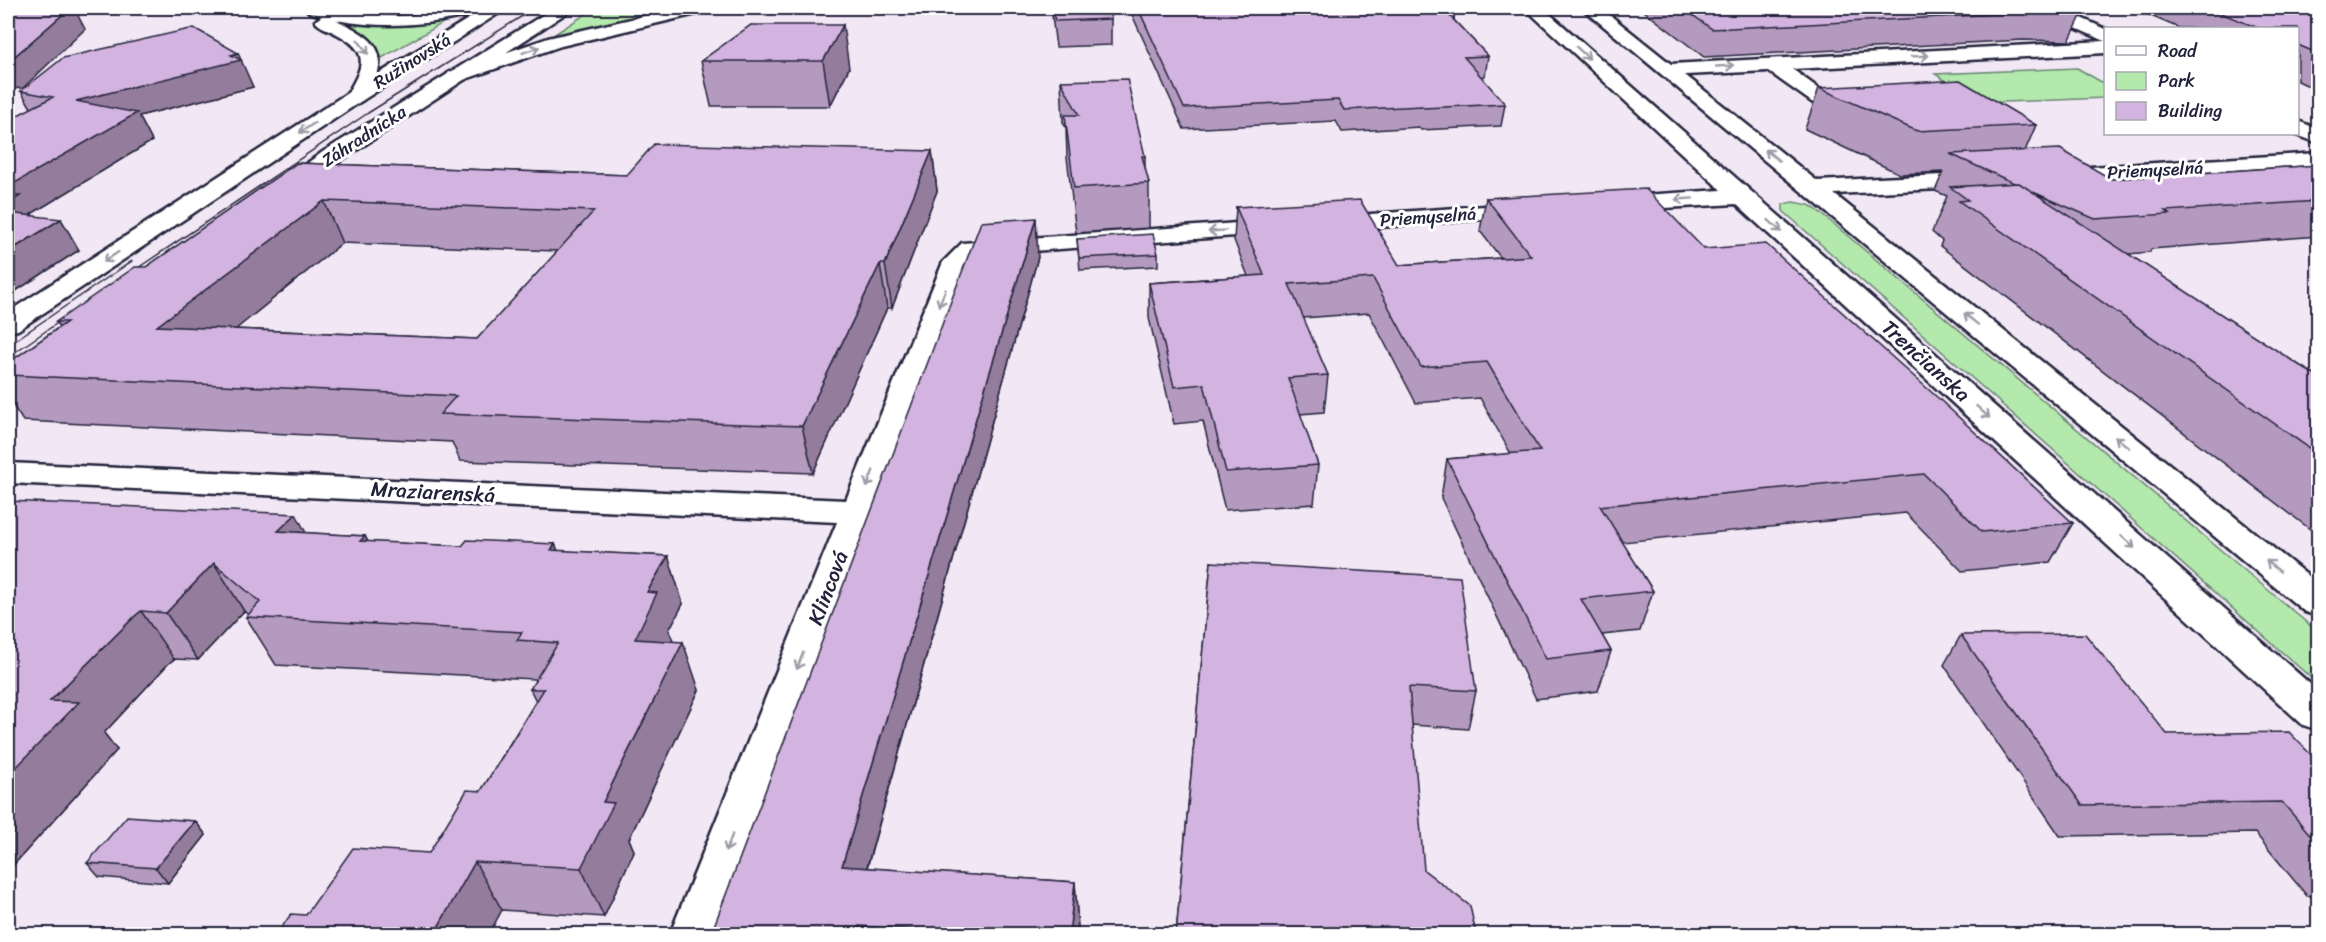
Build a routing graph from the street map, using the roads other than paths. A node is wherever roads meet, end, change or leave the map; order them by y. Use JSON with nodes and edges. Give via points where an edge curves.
{"nodes":[{"id":1,"x":296,"y":8,"type":"edge"},
{"id":2,"x":315,"y":8,"type":"edge"},
{"id":3,"x":480,"y":8,"type":"edge"},
{"id":4,"x":498,"y":8,"type":"edge"},
{"id":5,"x":565,"y":8,"type":"edge"},
{"id":6,"x":633,"y":8,"type":"edge"},
{"id":7,"x":664,"y":8,"type":"edge"},
{"id":8,"x":699,"y":8,"type":"edge"},
{"id":9,"x":1533,"y":8,"type":"edge"},
{"id":10,"x":1590,"y":8,"type":"edge"},
{"id":11,"x":2045,"y":8,"type":"edge"},
{"id":12,"x":2104,"y":35,"type":"edge"},
{"id":13,"x":2104,"y":47,"type":"edge"},
{"id":14,"x":1772,"y":64,"type":"junction"},
{"id":15,"x":1667,"y":70,"type":"junction"},
{"id":16,"x":456,"y":76,"type":"junction"},
{"id":17,"x":356,"y":96,"type":"junction"},
{"id":18,"x":1837,"y":111,"type":"edge"},
{"id":19,"x":2299,"y":127,"type":"edge"},
{"id":20,"x":2319,"y":137,"type":"edge"},
{"id":21,"x":2319,"y":159,"type":"edge"},
{"id":22,"x":2035,"y":177,"type":"edge"},
{"id":23,"x":2001,"y":179,"type":"edge"},
{"id":24,"x":1812,"y":188,"type":"junction"},
{"id":25,"x":1742,"y":196,"type":"junction"},
{"id":26,"x":266,"y":203,"type":"edge"},
{"id":27,"x":1584,"y":206,"type":"edge"},
{"id":28,"x":1550,"y":209,"type":"edge"},
{"id":29,"x":971,"y":248,"type":"joint"},
{"id":30,"x":8,"y":324,"type":"edge"},
{"id":31,"x":8,"y":473,"type":"edge"},
{"id":32,"x":858,"y":512,"type":"junction"},
{"id":33,"x":2319,"y":603,"type":"edge"},
{"id":34,"x":2319,"y":714,"type":"edge"},
{"id":35,"x":694,"y":934,"type":"edge"}],
"edges":[{"from":1,"to":17,"type":"street","one_way":true,"via":[[345,31],[366,48],[371,64]]},
{"from":2,"to":3,"type":"street","via":[[342,18],[387,22]]},
{"from":4,"to":17,"type":"street","name":"Ružinovská"},
{"from":5,"to":16,"type":"street","name":"Ružinovská"},
{"from":6,"to":7,"type":"street"},
{"from":16,"to":8,"type":"street","one_way":true,"via":[[555,42]]},
{"from":9,"to":25,"type":"street","name":"Trenčianska","one_way":true},
{"from":10,"to":15,"type":"street"},
{"from":11,"to":12,"type":"street"},
{"from":14,"to":13,"type":"street","one_way":true},
{"from":15,"to":14,"type":"street","one_way":true},
{"from":14,"to":18,"type":"street"},
{"from":24,"to":15,"type":"street","one_way":true},
{"from":16,"to":26,"type":"street","name":"Záhradnícka"},
{"from":17,"to":30,"type":"street","name":"Záhradnícka","one_way":true},
{"from":19,"to":20,"type":"street"},
{"from":21,"to":22,"type":"street","name":"Priemyselná"},
{"from":23,"to":24,"type":"street"},
{"from":33,"to":24,"type":"street","one_way":true},
{"from":25,"to":27,"type":"street","one_way":true},
{"from":25,"to":34,"type":"street","name":"Trenčianska","one_way":true},
{"from":28,"to":29,"type":"street","name":"Priemyselná","one_way":true},
{"from":29,"to":32,"type":"street","name":"Klincová","one_way":true,"via":[[956,262]]},
{"from":31,"to":32,"type":"street","name":"Mraziarenská"},
{"from":32,"to":35,"type":"street","name":"Klincová","one_way":true}]}
